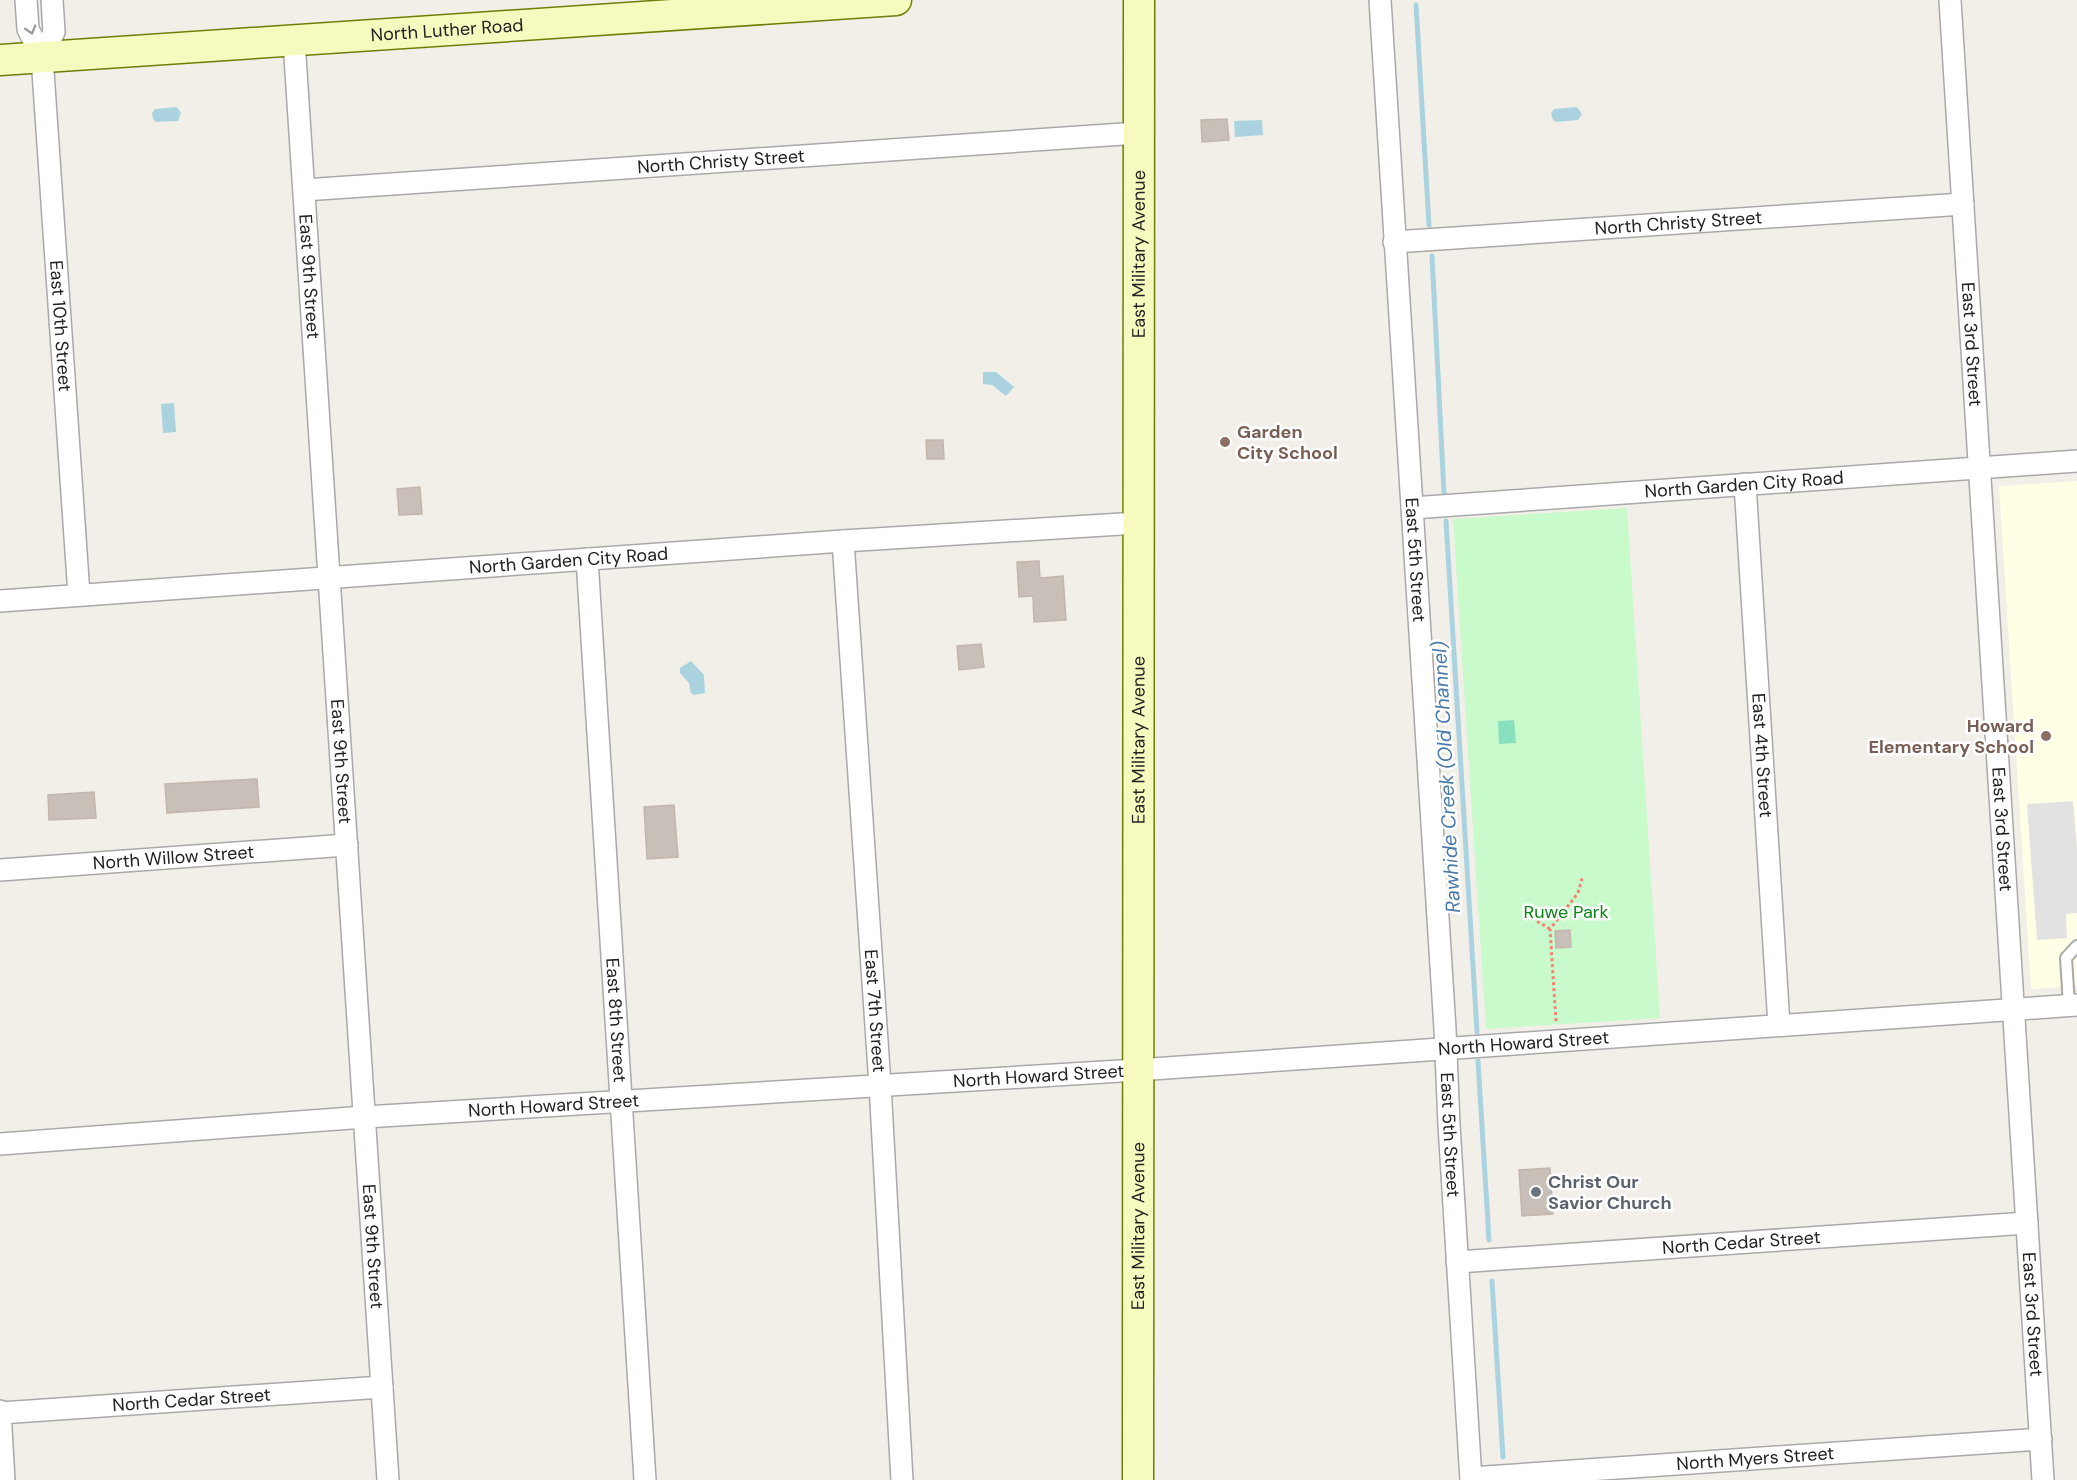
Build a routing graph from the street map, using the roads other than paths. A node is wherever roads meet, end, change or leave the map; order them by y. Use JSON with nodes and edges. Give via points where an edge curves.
{"nodes":[{"id":1,"x":26,"y":0,"type":"edge"},
{"id":2,"x":52,"y":0,"type":"edge"},
{"id":3,"x":896,"y":0,"type":"edge"},
{"id":4,"x":1139,"y":0,"type":"edge"},
{"id":5,"x":1380,"y":0,"type":"edge"},
{"id":6,"x":1950,"y":0,"type":"edge"},
{"id":7,"x":777,"y":4,"type":"edge"},
{"id":8,"x":748,"y":5,"type":"edge"},
{"id":9,"x":294,"y":41,"type":"junction"},
{"id":10,"x":42,"y":57,"type":"junction"},
{"id":11,"x":0,"y":60,"type":"edge"},
{"id":12,"x":1138,"y":133,"type":"junction"},
{"id":13,"x":304,"y":190,"type":"junction"},
{"id":14,"x":1963,"y":204,"type":"junction"},
{"id":15,"x":1394,"y":242,"type":"junction"},
{"id":16,"x":2077,"y":461,"type":"edge"},
{"id":17,"x":1980,"y":467,"type":"junction"},
{"id":18,"x":1745,"y":484,"type":"junction"},
{"id":19,"x":1412,"y":508,"type":"junction"},
{"id":20,"x":1138,"y":523,"type":"junction"},
{"id":21,"x":843,"y":541,"type":"junction"},
{"id":22,"x":587,"y":559,"type":"junction"},
{"id":23,"x":330,"y":577,"type":"junction"},
{"id":24,"x":79,"y":595,"type":"junction"},
{"id":25,"x":0,"y":601,"type":"edge"},
{"id":26,"x":347,"y":845,"type":"junction"},
{"id":27,"x":0,"y":870,"type":"edge"},
{"id":28,"x":2077,"y":946,"type":"edge"},
{"id":29,"x":2073,"y":1005,"type":"edge"},
{"id":30,"x":2014,"y":1008,"type":"junction"},
{"id":31,"x":1779,"y":1025,"type":"junction"},
{"id":32,"x":1446,"y":1048,"type":"junction"},
{"id":33,"x":1137,"y":1070,"type":"junction"},
{"id":34,"x":880,"y":1085,"type":"junction"},
{"id":35,"x":623,"y":1102,"type":"junction"},
{"id":36,"x":365,"y":1117,"type":"junction"},
{"id":37,"x":0,"y":1144,"type":"edge"},
{"id":38,"x":2027,"y":1223,"type":"junction"},
{"id":39,"x":1458,"y":1262,"type":"junction"},
{"id":40,"x":382,"y":1387,"type":"junction"},
{"id":41,"x":0,"y":1412,"type":"edge"},
{"id":42,"x":2040,"y":1439,"type":"junction"},
{"id":43,"x":1471,"y":1479,"type":"edge"},
{"id":44,"x":4,"y":1480,"type":"edge"},
{"id":45,"x":388,"y":1480,"type":"edge"},
{"id":46,"x":645,"y":1480,"type":"edge"},
{"id":47,"x":902,"y":1480,"type":"edge"},
{"id":48,"x":1138,"y":1480,"type":"edge"},
{"id":49,"x":2043,"y":1480,"type":"edge"}],
"edges":[{"from":1,"to":10,"type":"street","one_way":true,"via":[[28,29]]},
{"from":2,"to":10,"type":"street","via":[[54,32]]},
{"from":3,"to":7,"type":"main road","name":"North Luther Road"},
{"from":4,"to":12,"type":"main road","name":"East Military Avenue"},
{"from":5,"to":15,"type":"street","name":"East 5th Street"},
{"from":6,"to":14,"type":"street","name":"East 3rd Street"},
{"from":7,"to":8,"type":"main road","name":"North Luther Road"},
{"from":8,"to":9,"type":"main road","name":"North Luther Road"},
{"from":9,"to":10,"type":"main road","name":"North Luther Road"},
{"from":9,"to":13,"type":"street","name":"East 9th Street"},
{"from":10,"to":11,"type":"main road","name":"North Luther Road"},
{"from":10,"to":24,"type":"street","name":"East 10th Street"},
{"from":12,"to":13,"type":"street","name":"North Christy Street"},
{"from":12,"to":20,"type":"main road","name":"East Military Avenue"},
{"from":13,"to":23,"type":"street","name":"East 9th Street"},
{"from":14,"to":15,"type":"street","name":"North Christy Street"},
{"from":14,"to":17,"type":"street","name":"East 3rd Street"},
{"from":15,"to":19,"type":"street","name":"East 5th Street"},
{"from":16,"to":17,"type":"street","name":"North Garden City Road"},
{"from":17,"to":18,"type":"street","name":"North Garden City Road"},
{"from":17,"to":30,"type":"street","name":"East 3rd Street"},
{"from":18,"to":19,"type":"street","name":"North Garden City Road"},
{"from":18,"to":31,"type":"street","name":"East 4th Street"},
{"from":19,"to":32,"type":"street","name":"East 5th Street"},
{"from":20,"to":21,"type":"street","name":"North Garden City Road"},
{"from":20,"to":33,"type":"main road","name":"East Military Avenue"},
{"from":21,"to":22,"type":"street","name":"North Garden City Road"},
{"from":21,"to":34,"type":"street","name":"East 7th Street"},
{"from":22,"to":23,"type":"street","name":"North Garden City Road"},
{"from":22,"to":35,"type":"street","name":"East 8th Street"},
{"from":23,"to":24,"type":"street","name":"North Garden City Road"},
{"from":23,"to":26,"type":"street","name":"East 9th Street"},
{"from":24,"to":25,"type":"street","name":"North Garden City Road"},
{"from":26,"to":27,"type":"street","name":"North Willow Street"},
{"from":26,"to":36,"type":"street","name":"East 9th Street"},
{"from":28,"to":29,"type":"lane","via":[[2066,958]]},
{"from":29,"to":30,"type":"street","name":"North Howard Street"},
{"from":30,"to":31,"type":"street","name":"North Howard Street"},
{"from":30,"to":38,"type":"street","name":"East 3rd Street"},
{"from":31,"to":32,"type":"street","name":"North Howard Street"},
{"from":32,"to":33,"type":"street","name":"North Howard Street"},
{"from":32,"to":39,"type":"street","name":"East 5th Street"},
{"from":33,"to":34,"type":"street","name":"North Howard Street"},
{"from":33,"to":48,"type":"main road","name":"East Military Avenue"},
{"from":34,"to":35,"type":"street","name":"North Howard Street"},
{"from":34,"to":47,"type":"street","name":"East 7th Street"},
{"from":35,"to":36,"type":"street","name":"North Howard Street"},
{"from":35,"to":46,"type":"street","name":"East 8th Street"},
{"from":36,"to":37,"type":"street","name":"North Howard Street"},
{"from":36,"to":40,"type":"street","name":"East 9th Street"},
{"from":38,"to":39,"type":"street","name":"North Cedar Street"},
{"from":38,"to":42,"type":"street","name":"East 3rd Street"},
{"from":39,"to":43,"type":"street","name":"East 5th Street"},
{"from":40,"to":41,"type":"street","name":"North Cedar Street"},
{"from":40,"to":45,"type":"street","name":"East 9th Street"},
{"from":41,"to":44,"type":"street"},
{"from":42,"to":43,"type":"street","name":"North Myers Street"},
{"from":42,"to":49,"type":"street","name":"East 3rd Street"}]}
